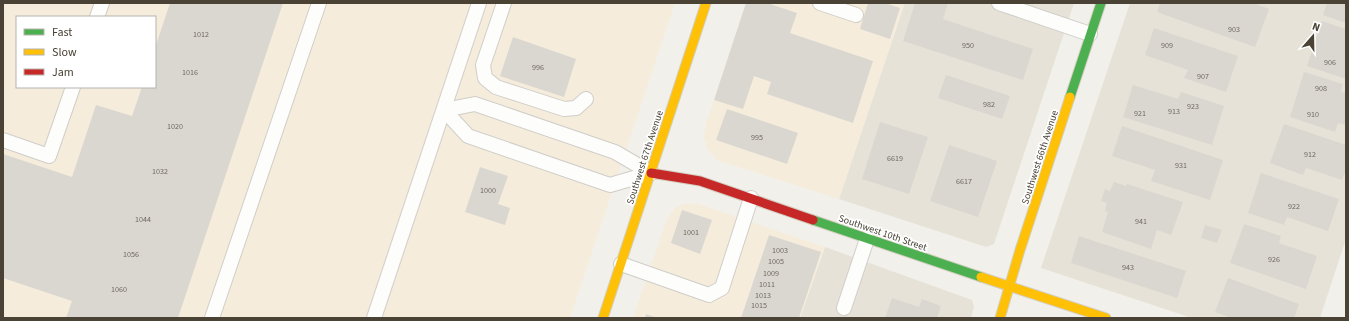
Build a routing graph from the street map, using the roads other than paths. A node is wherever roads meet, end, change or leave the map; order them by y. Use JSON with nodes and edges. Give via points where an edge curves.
{"nodes":[{"id":1,"x":102,"y":3,"type":"edge"},
{"id":2,"x":319,"y":3,"type":"edge"},
{"id":3,"x":479,"y":3,"type":"edge"},
{"id":4,"x":504,"y":3,"type":"edge"},
{"id":5,"x":706,"y":3,"type":"edge"},
{"id":6,"x":820,"y":3,"type":"edge"},
{"id":7,"x":999,"y":3,"type":"edge"},
{"id":8,"x":1101,"y":3,"type":"edge"},
{"id":9,"x":856,"y":15,"type":"dead end"},
{"id":10,"x":97,"y":16,"type":"edge"},
{"id":11,"x":1090,"y":34,"type":"junction"},
{"id":12,"x":73,"y":88,"type":"edge"},
{"id":13,"x":586,"y":99,"type":"dead end"},
{"id":14,"x":444,"y":110,"type":"junction"},
{"id":15,"x":3,"y":140,"type":"edge"},
{"id":16,"x":651,"y":173,"type":"junction"},
{"id":17,"x":751,"y":198,"type":"junction"},
{"id":18,"x":867,"y":239,"type":"junction"},
{"id":19,"x":621,"y":264,"type":"junction"},
{"id":20,"x":1008,"y":286,"type":"junction"},
{"id":21,"x":844,"y":308,"type":"dead end"},
{"id":22,"x":212,"y":318,"type":"edge"},
{"id":23,"x":374,"y":318,"type":"edge"},
{"id":24,"x":603,"y":318,"type":"edge"},
{"id":25,"x":1000,"y":318,"type":"edge"},
{"id":26,"x":1106,"y":318,"type":"edge"}],
"edges":[{"from":1,"to":10,"type":"lane"},
{"from":2,"to":22,"type":"lane"},
{"from":3,"to":14,"type":"lane"},
{"from":4,"to":13,"type":"lane","via":[[483,65],[485,78],[496,87],[564,109],[576,108]]},
{"from":5,"to":16,"type":"street","name":"Southwest 67th Avenue"},
{"from":6,"to":9,"type":"lane"},
{"from":7,"to":11,"type":"lane"},
{"from":8,"to":11,"type":"street","name":"Southwest 66th Avenue"},
{"from":11,"to":20,"type":"street","name":"Southwest 66th Avenue"},
{"from":12,"to":15,"type":"lane","via":[[49,156]]},
{"from":14,"to":16,"type":"lane","via":[[475,104],[615,152]]},
{"from":14,"to":16,"type":"lane","via":[[468,136],[610,185]]},
{"from":14,"to":23,"type":"lane"},
{"from":16,"to":17,"type":"street","name":"Southwest 10th Street","via":[[700,181]]},
{"from":16,"to":19,"type":"street","name":"Southwest 67th Avenue"},
{"from":17,"to":18,"type":"street","name":"Southwest 10th Street"},
{"from":17,"to":19,"type":"lane","via":[[722,288],[709,295]]},
{"from":18,"to":20,"type":"street","name":"Southwest 10th Street"},
{"from":18,"to":21,"type":"lane"},
{"from":19,"to":24,"type":"street","name":"Southwest 67th Avenue"},
{"from":20,"to":25,"type":"street","name":"Southwest 66th Avenue"},
{"from":20,"to":26,"type":"street","name":"Southwest 10th Street"}]}
